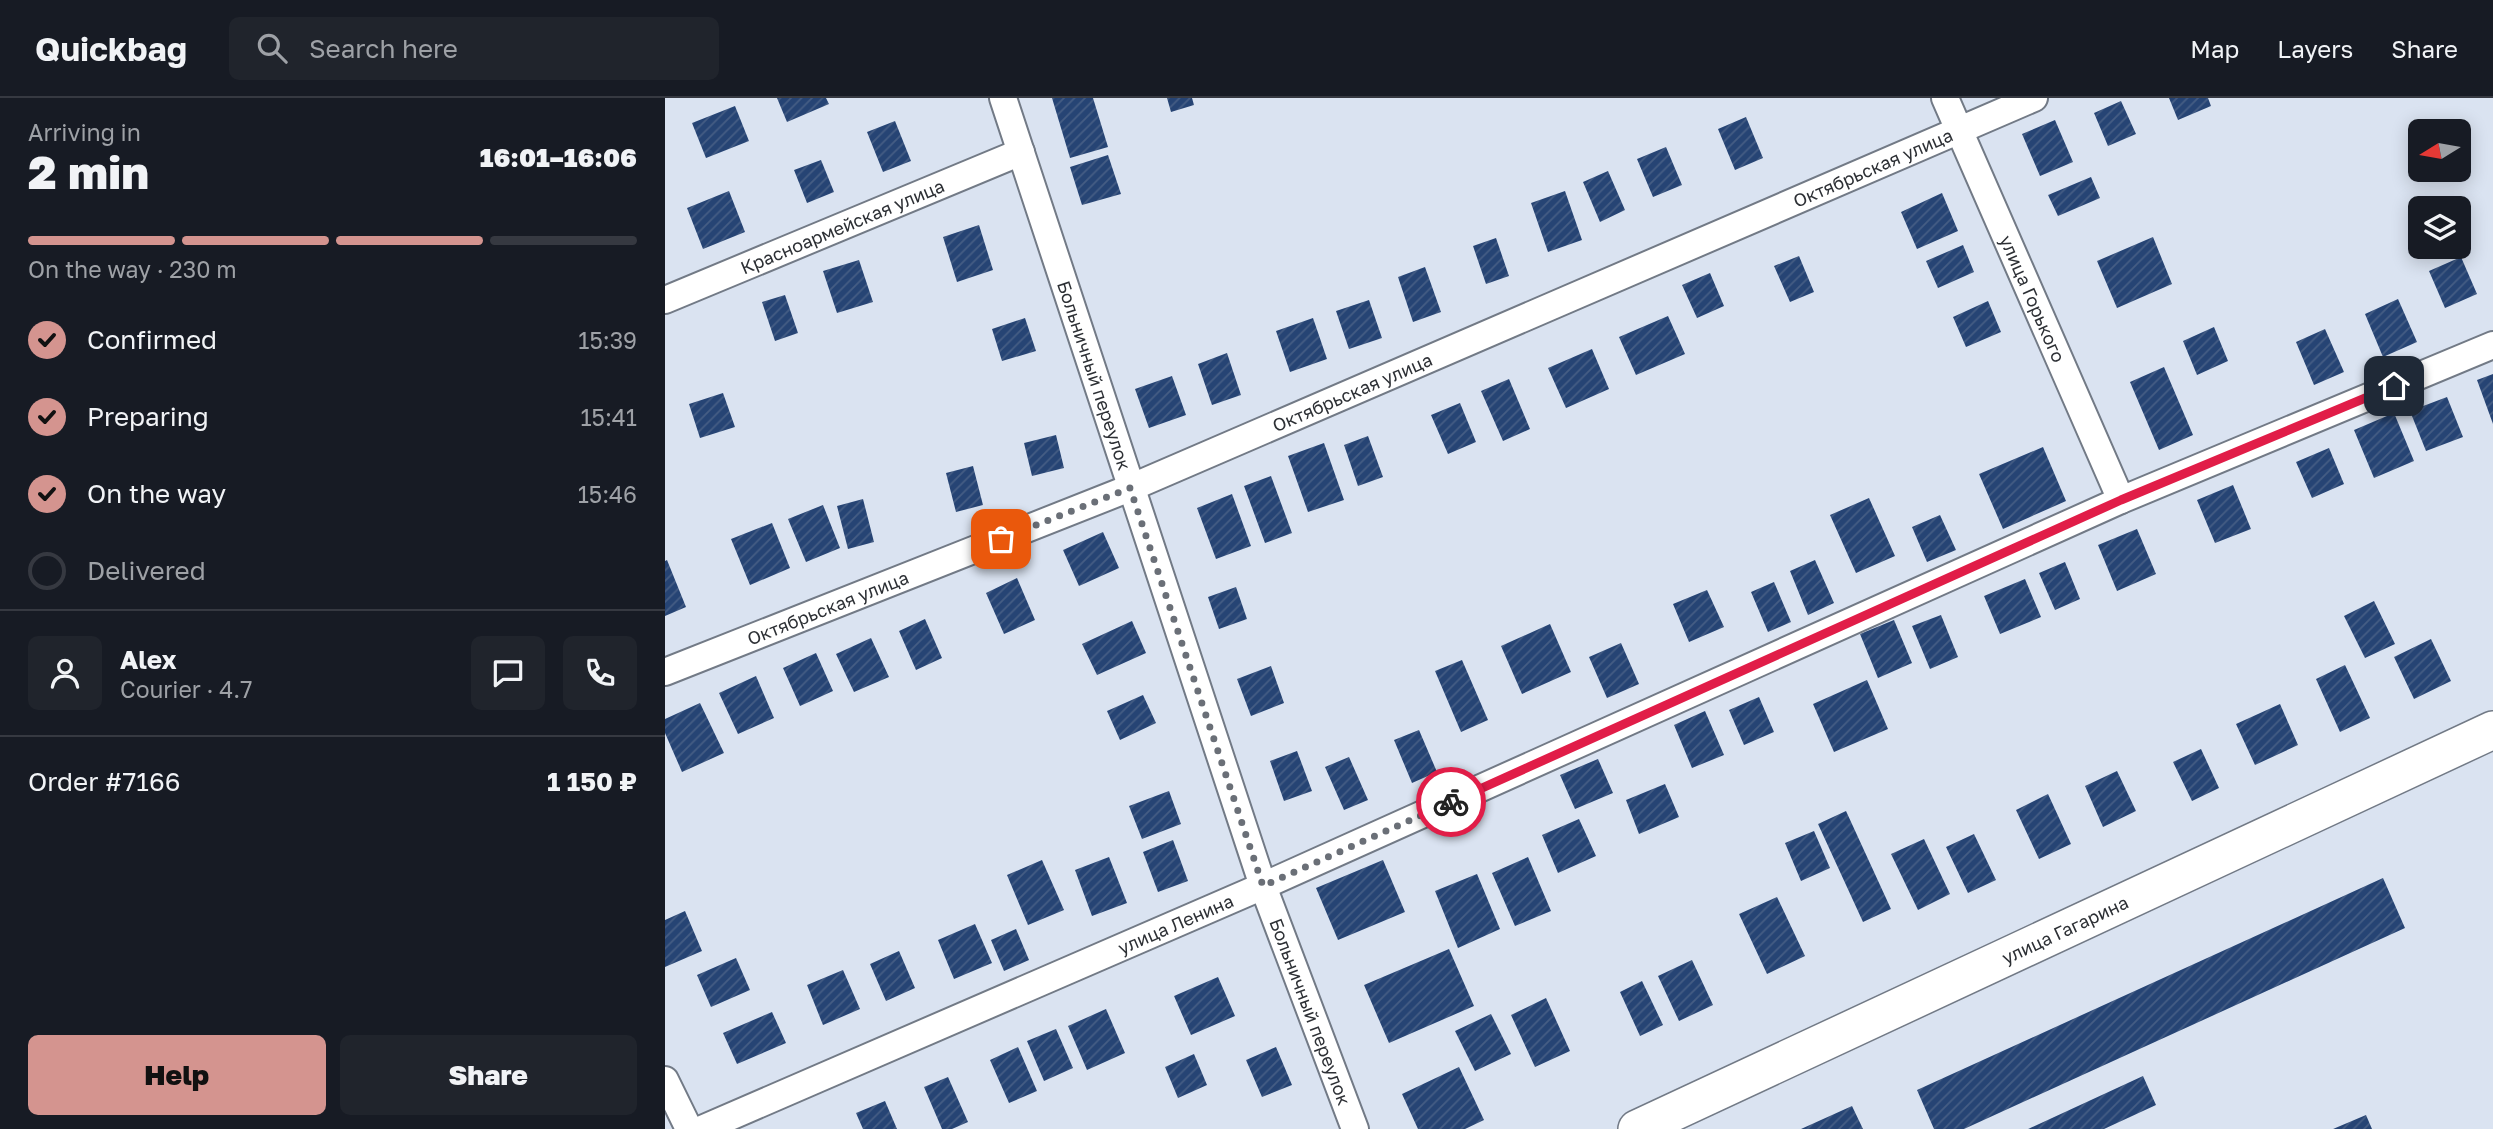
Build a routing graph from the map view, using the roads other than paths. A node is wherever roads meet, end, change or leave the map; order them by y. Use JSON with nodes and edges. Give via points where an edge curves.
{"nodes":[{"id":1,"x":1003,"y":98,"type":"edge"},
{"id":2,"x":1945,"y":98,"type":"edge"},
{"id":3,"x":2034,"y":98,"type":"edge"},
{"id":4,"x":1958,"y":132,"type":"junction"},
{"id":5,"x":1021,"y":152,"type":"junction"},
{"id":6,"x":665,"y":300,"type":"edge"},
{"id":7,"x":2493,"y":345,"type":"edge"},
{"id":8,"x":1130,"y":488,"type":"junction"},
{"id":9,"x":2121,"y":500,"type":"junction"},
{"id":10,"x":665,"y":672,"type":"edge"},
{"id":11,"x":2493,"y":730,"type":"edge"},
{"id":12,"x":1263,"y":886,"type":"junction"},
{"id":13,"x":665,"y":1080,"type":"edge"},
{"id":14,"x":688,"y":1129,"type":"edge"},
{"id":15,"x":702,"y":1129,"type":"edge"},
{"id":16,"x":1355,"y":1129,"type":"edge"},
{"id":17,"x":1637,"y":1129,"type":"edge"}],
"edges":[{"from":1,"to":5,"type":"street","name":"Больничный переулок"},
{"from":2,"to":4,"type":"street","name":"улица Горького"},
{"from":3,"to":4,"type":"street","name":"Октябрьская улица"},
{"from":4,"to":8,"type":"street","name":"Октябрьская улица"},
{"from":4,"to":9,"type":"street","name":"улица Горького"},
{"from":5,"to":6,"type":"street","name":"Красноармейская улица"},
{"from":5,"to":8,"type":"street","name":"Больничный переулок"},
{"from":7,"to":9,"type":"street","name":"улица Ленина"},
{"from":8,"to":10,"type":"street","name":"Октябрьская улица"},
{"from":8,"to":12,"type":"street","name":"Больничный переулок"},
{"from":9,"to":12,"type":"street","name":"улица Ленина"},
{"from":11,"to":17,"type":"main road","name":"улица Гагарина"},
{"from":12,"to":15,"type":"street","name":"улица Ленина"},
{"from":12,"to":16,"type":"street","name":"Больничный переулок"},
{"from":13,"to":14,"type":"street"}]}
